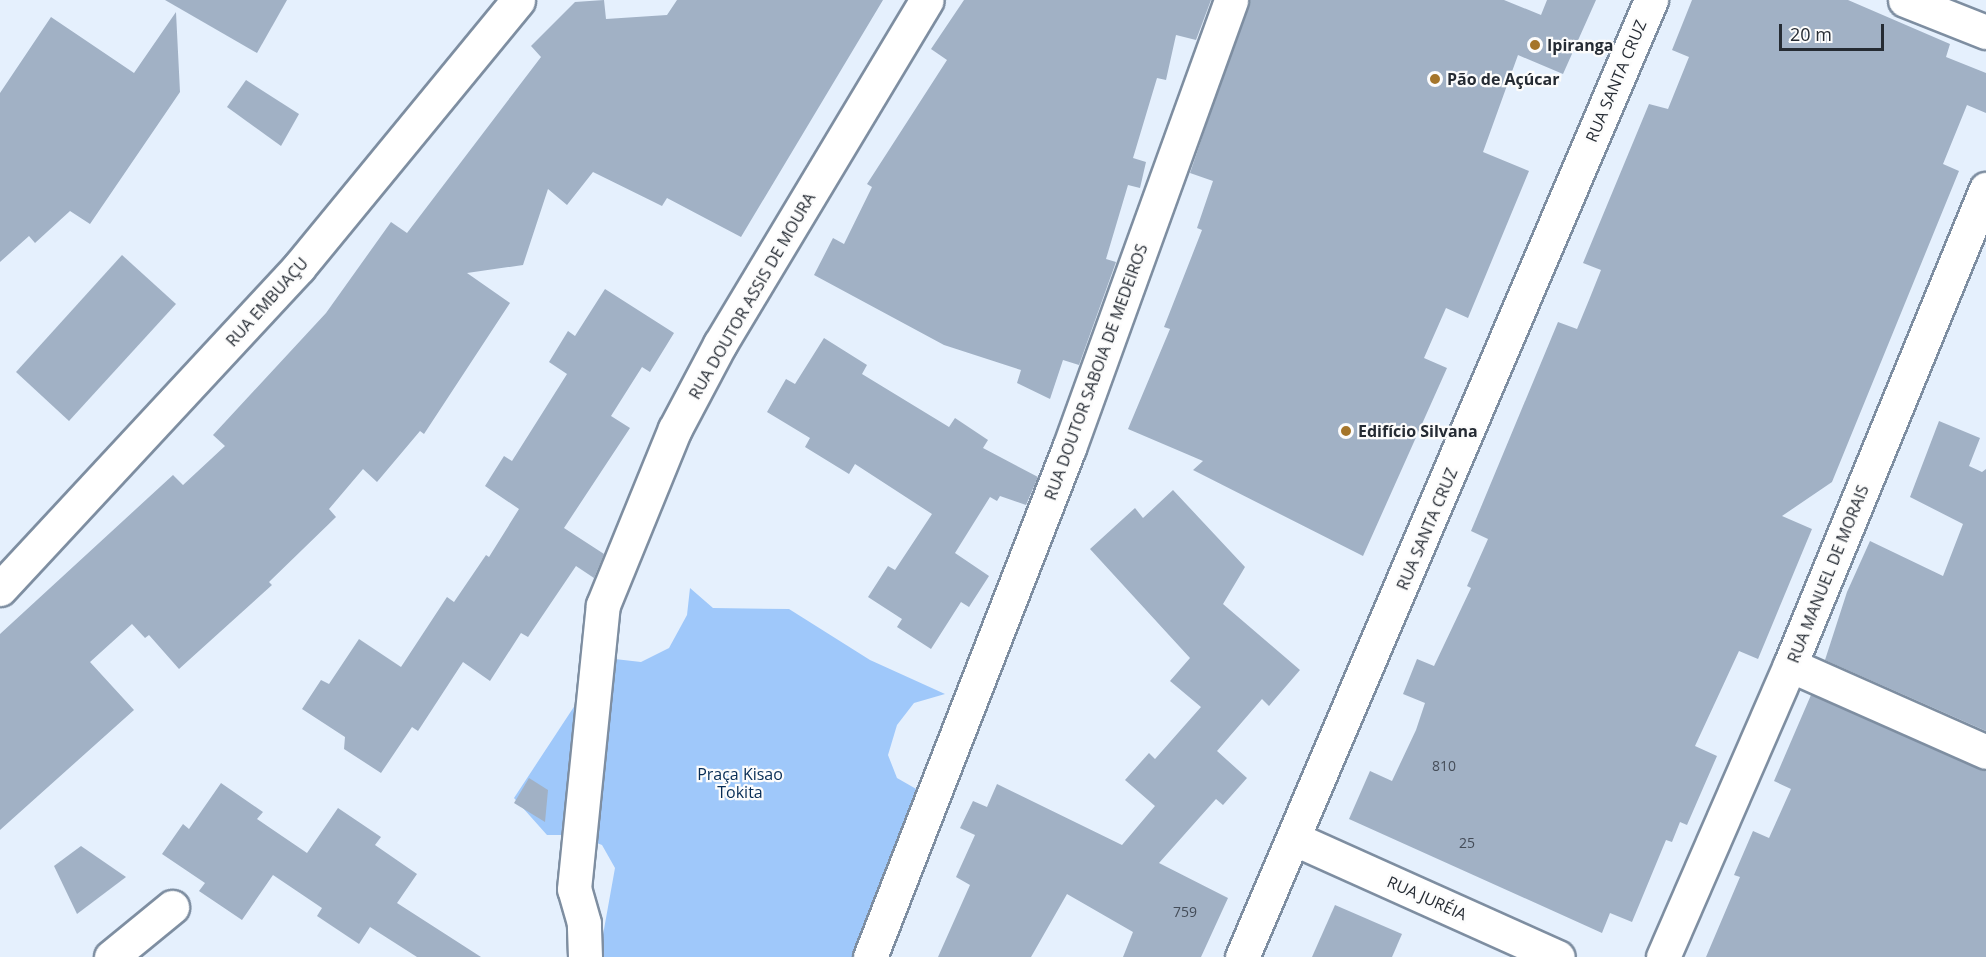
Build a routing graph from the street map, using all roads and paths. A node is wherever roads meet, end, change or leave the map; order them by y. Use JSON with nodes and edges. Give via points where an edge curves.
{"nodes":[{"id":1,"x":518,"y":0,"type":"edge"},
{"id":2,"x":927,"y":0,"type":"edge"},
{"id":3,"x":1231,"y":0,"type":"edge"},
{"id":4,"x":1651,"y":0,"type":"edge"},
{"id":5,"x":1905,"y":0,"type":"edge"},
{"id":6,"x":1986,"y":32,"type":"edge"},
{"id":7,"x":1986,"y":189,"type":"edge"},
{"id":8,"x":0,"y":589,"type":"edge"},
{"id":9,"x":1790,"y":665,"type":"junction"},
{"id":10,"x":1986,"y":752,"type":"edge"},
{"id":11,"x":1295,"y":838,"type":"junction"},
{"id":12,"x":172,"y":908,"type":"dead end"},
{"id":13,"x":111,"y":957,"type":"edge"},
{"id":14,"x":585,"y":957,"type":"edge"},
{"id":15,"x":870,"y":957,"type":"edge"},
{"id":16,"x":1242,"y":957,"type":"edge"},
{"id":17,"x":1558,"y":957,"type":"edge"},
{"id":18,"x":1663,"y":957,"type":"edge"}],
"edges":[{"from":1,"to":8,"type":"street","name":"RUA EMBUAÇU","via":[[299,267]]},
{"from":2,"to":14,"type":"street","name":"RUA DOUTOR ASSIS DE MOURA","via":[[720,344],[675,429],[603,605],[574,890],[584,922]]},
{"from":3,"to":15,"type":"street","name":"RUA DOUTOR SABOIA DE MEDEIROS","via":[[1069,448]]},
{"from":4,"to":11,"type":"street","name":"RUA SANTA CRUZ"},
{"from":5,"to":6,"type":"street"},
{"from":7,"to":9,"type":"street","name":"RUA MANUEL DE MORAIS"},
{"from":9,"to":10,"type":"street"},
{"from":9,"to":18,"type":"street","name":"RUA MANUEL DE MORAIS"},
{"from":11,"to":16,"type":"street","name":"RUA SANTA CRUZ"},
{"from":11,"to":17,"type":"street","name":"RUA JURÉIA"},
{"from":12,"to":13,"type":"street"}]}
